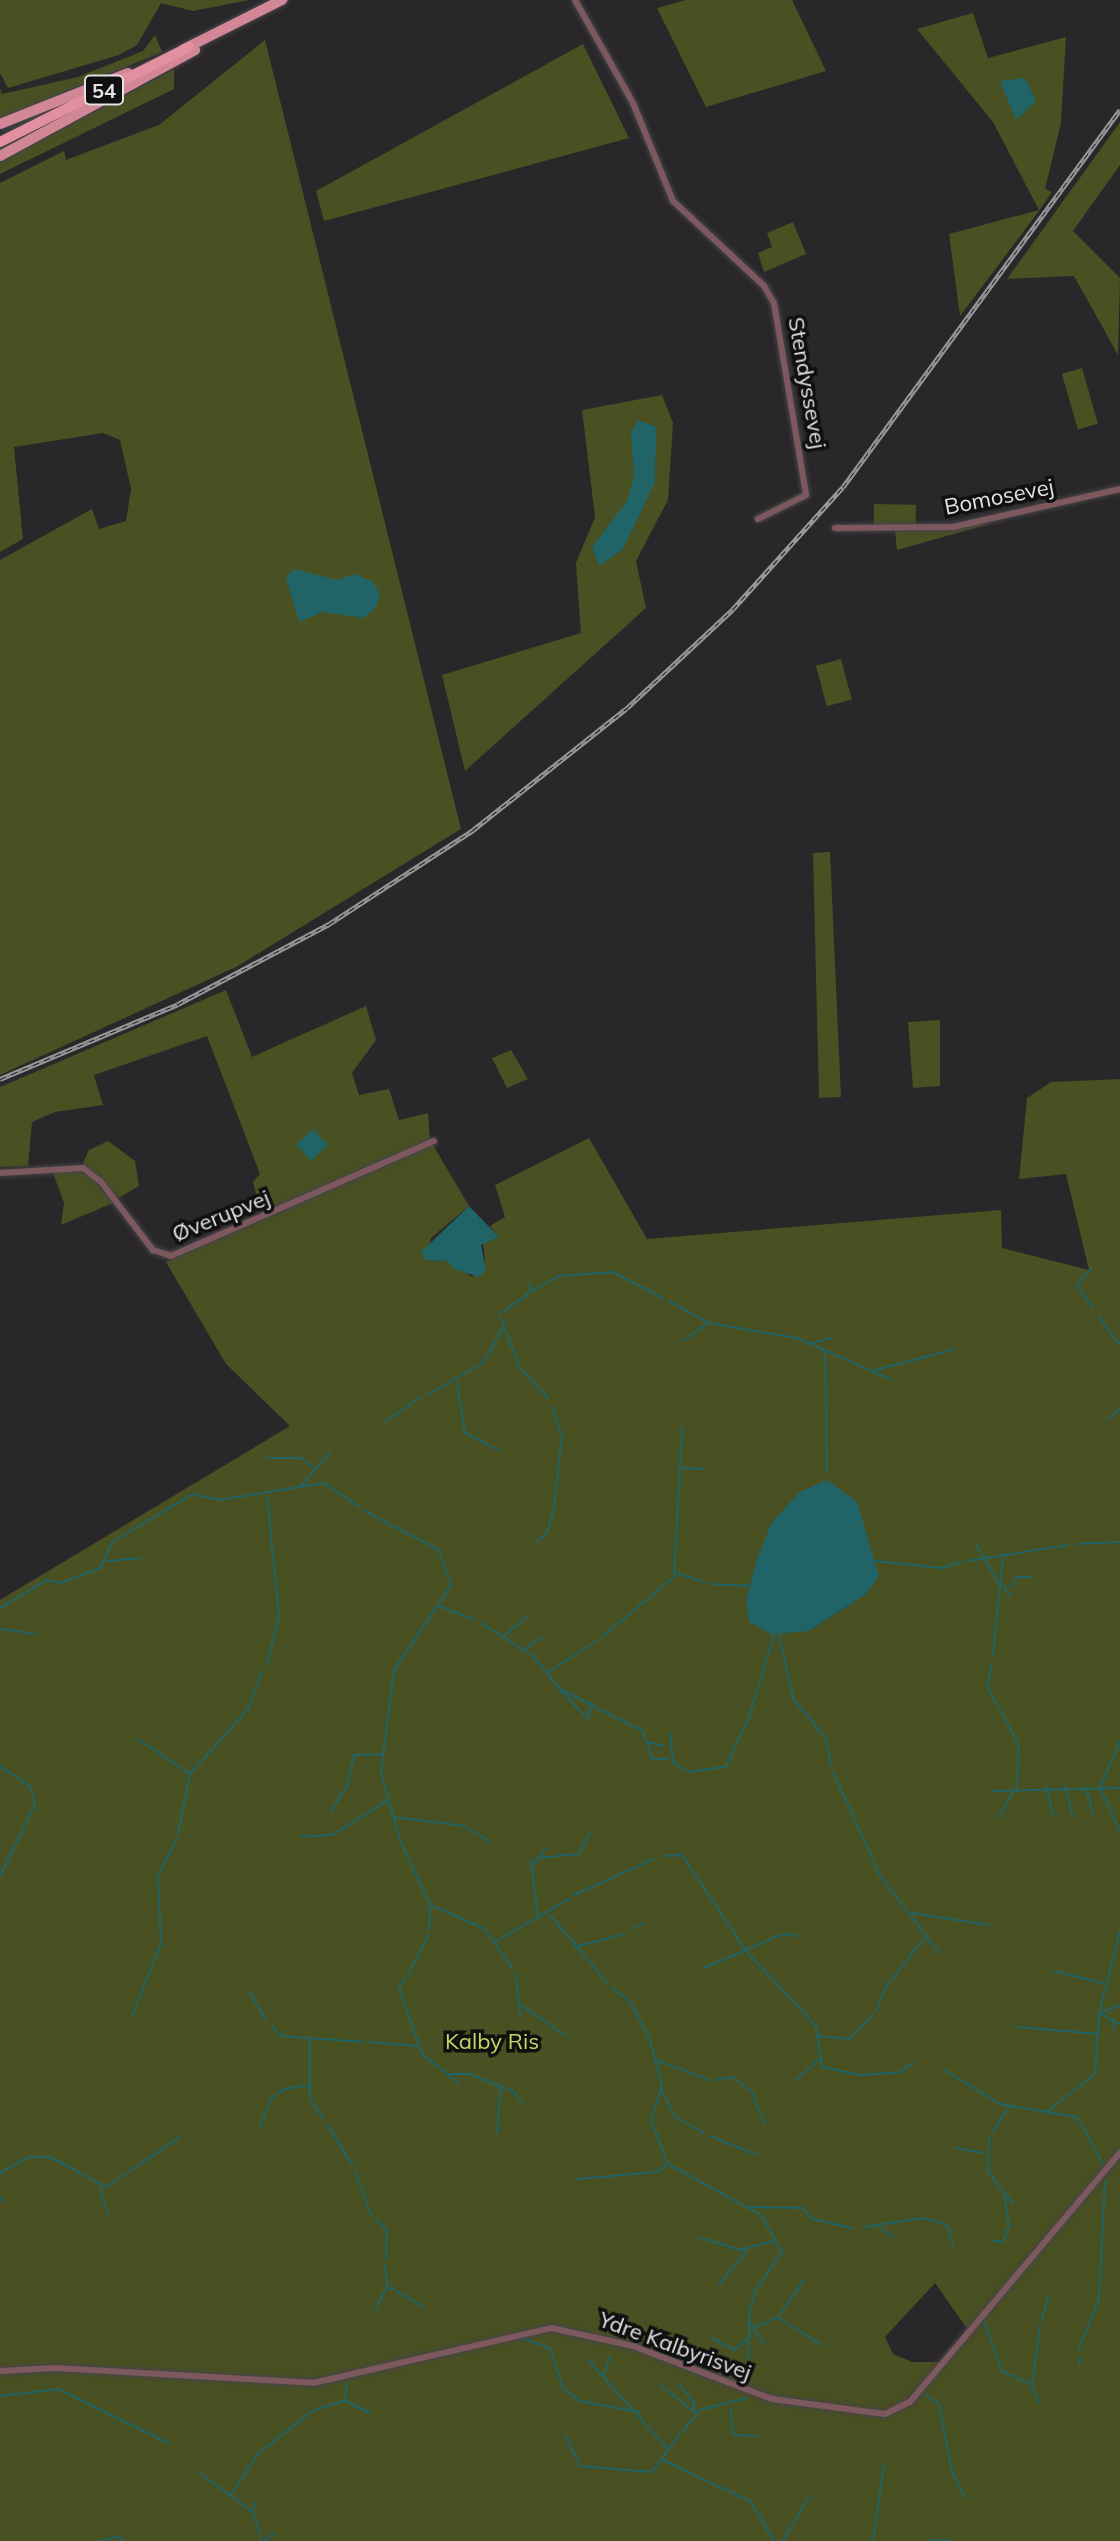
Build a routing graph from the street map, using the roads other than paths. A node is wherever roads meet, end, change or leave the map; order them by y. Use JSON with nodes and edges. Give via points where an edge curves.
{"nodes":[{"id":1,"x":282,"y":0,"type":"edge"},
{"id":2,"x":575,"y":0,"type":"edge"},
{"id":3,"x":268,"y":7,"type":"junction"},
{"id":4,"x":189,"y":47,"type":"junction"},
{"id":5,"x":0,"y":124,"type":"edge"},
{"id":6,"x":0,"y":140,"type":"edge"},
{"id":7,"x":0,"y":156,"type":"edge"},
{"id":8,"x":1120,"y":489,"type":"edge"},
{"id":9,"x":758,"y":519,"type":"dead end"},
{"id":10,"x":835,"y":528,"type":"dead end"},
{"id":11,"x":434,"y":1141,"type":"dead end"},
{"id":12,"x":0,"y":1173,"type":"edge"},
{"id":13,"x":1120,"y":2153,"type":"edge"},
{"id":14,"x":0,"y":2371,"type":"edge"}],
"edges":[{"from":1,"to":3,"type":"main road","number":"54"},
{"from":2,"to":9,"type":"street","name":"Stendyssevej","via":[[633,103],[673,201],[764,286],[774,303],[806,495]]},
{"from":3,"to":4,"type":"main road","number":"54"},
{"from":3,"to":7,"type":"main road"},
{"from":4,"to":5,"type":"main road"},
{"from":4,"to":6,"type":"highway","number":"54"},
{"from":8,"to":10,"type":"street","name":"Bomosevej","via":[[953,527]]},
{"from":11,"to":12,"type":"street","name":"Øverupvej","via":[[171,1256],[153,1250],[101,1182],[83,1168]]},
{"from":13,"to":14,"type":"street","name":"Ydre Kalbyrisvej","via":[[910,2402],[885,2414],[772,2399],[633,2346],[551,2328],[313,2383],[55,2368]]}]}
